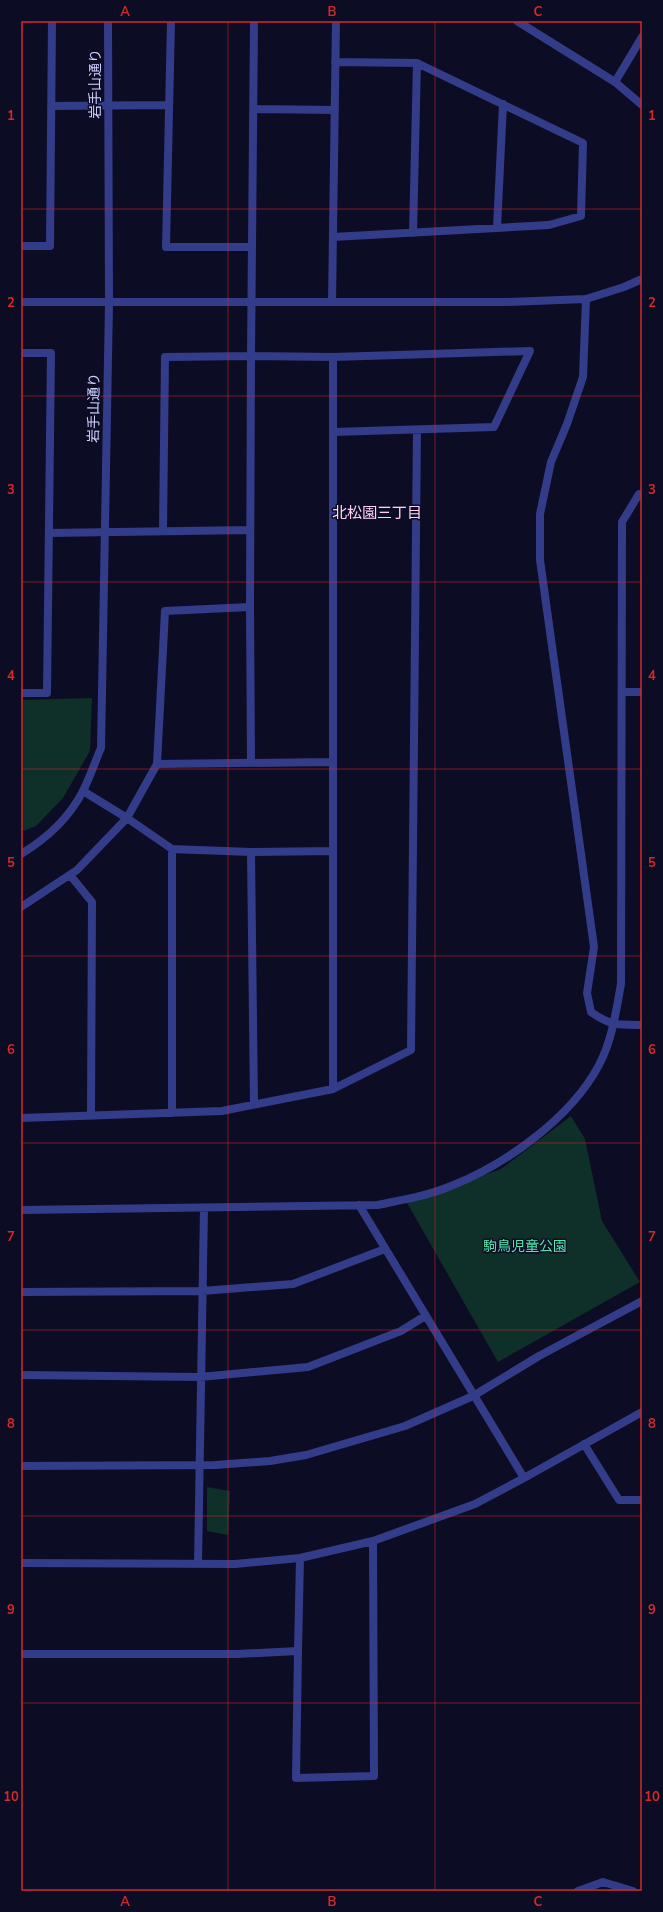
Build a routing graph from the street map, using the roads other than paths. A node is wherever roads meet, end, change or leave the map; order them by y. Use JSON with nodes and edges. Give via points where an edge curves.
{"nodes":[{"id":1,"x":52,"y":21,"type":"edge"},
{"id":2,"x":108,"y":21,"type":"edge"},
{"id":3,"x":171,"y":21,"type":"edge"},
{"id":4,"x":254,"y":21,"type":"edge"},
{"id":5,"x":336,"y":21,"type":"edge"},
{"id":6,"x":517,"y":21,"type":"edge"},
{"id":7,"x":642,"y":37,"type":"edge"},
{"id":8,"x":335,"y":62,"type":"junction"},
{"id":9,"x":416,"y":63,"type":"junction"},
{"id":10,"x":614,"y":82,"type":"junction"},
{"id":11,"x":108,"y":104,"type":"junction"},
{"id":12,"x":503,"y":104,"type":"junction"},
{"id":13,"x":169,"y":105,"type":"junction"},
{"id":14,"x":642,"y":105,"type":"edge"},
{"id":15,"x":50,"y":106,"type":"junction"},
{"id":16,"x":253,"y":109,"type":"junction"},
{"id":17,"x":335,"y":110,"type":"junction"},
{"id":18,"x":497,"y":228,"type":"junction"},
{"id":19,"x":413,"y":233,"type":"junction"},
{"id":20,"x":333,"y":237,"type":"junction"},
{"id":21,"x":21,"y":246,"type":"edge"},
{"id":22,"x":252,"y":247,"type":"junction"},
{"id":23,"x":642,"y":278,"type":"edge"},
{"id":24,"x":586,"y":299,"type":"junction"},
{"id":25,"x":251,"y":301,"type":"junction"},
{"id":26,"x":21,"y":302,"type":"edge"},
{"id":27,"x":332,"y":302,"type":"junction"},
{"id":28,"x":109,"y":303,"type":"junction"},
{"id":29,"x":21,"y":353,"type":"edge"},
{"id":30,"x":250,"y":356,"type":"junction"},
{"id":31,"x":333,"y":357,"type":"junction"},
{"id":32,"x":416,"y":430,"type":"junction"},
{"id":33,"x":333,"y":432,"type":"junction"},
{"id":34,"x":642,"y":494,"type":"edge"},
{"id":35,"x":162,"y":530,"type":"junction"},
{"id":36,"x":250,"y":530,"type":"junction"},
{"id":37,"x":105,"y":532,"type":"junction"},
{"id":38,"x":49,"y":533,"type":"junction"},
{"id":39,"x":250,"y":607,"type":"junction"},
{"id":40,"x":622,"y":692,"type":"junction"},
{"id":41,"x":642,"y":692,"type":"edge"},
{"id":42,"x":21,"y":693,"type":"edge"},
{"id":43,"x":332,"y":762,"type":"junction"},
{"id":44,"x":252,"y":763,"type":"junction"},
{"id":45,"x":157,"y":764,"type":"junction"},
{"id":46,"x":83,"y":791,"type":"junction"},
{"id":47,"x":127,"y":818,"type":"junction"},
{"id":48,"x":172,"y":849,"type":"junction"},
{"id":49,"x":332,"y":851,"type":"junction"},
{"id":50,"x":252,"y":852,"type":"junction"},
{"id":51,"x":21,"y":854,"type":"edge"},
{"id":52,"x":70,"y":875,"type":"junction"},
{"id":53,"x":21,"y":907,"type":"edge"},
{"id":54,"x":613,"y":1025,"type":"junction"},
{"id":55,"x":642,"y":1026,"type":"edge"},
{"id":56,"x":333,"y":1089,"type":"junction"},
{"id":57,"x":254,"y":1104,"type":"junction"},
{"id":58,"x":172,"y":1113,"type":"junction"},
{"id":59,"x":91,"y":1116,"type":"junction"},
{"id":60,"x":21,"y":1118,"type":"edge"},
{"id":61,"x":359,"y":1205,"type":"junction"},
{"id":62,"x":204,"y":1208,"type":"junction"},
{"id":63,"x":21,"y":1210,"type":"edge"},
{"id":64,"x":385,"y":1249,"type":"junction"},
{"id":65,"x":202,"y":1291,"type":"junction"},
{"id":66,"x":21,"y":1292,"type":"edge"},
{"id":67,"x":642,"y":1301,"type":"edge"},
{"id":68,"x":425,"y":1316,"type":"junction"},
{"id":69,"x":21,"y":1375,"type":"edge"},
{"id":70,"x":200,"y":1377,"type":"junction"},
{"id":71,"x":473,"y":1396,"type":"junction"},
{"id":72,"x":642,"y":1412,"type":"edge"},
{"id":73,"x":584,"y":1444,"type":"junction"},
{"id":74,"x":201,"y":1465,"type":"junction"},
{"id":75,"x":21,"y":1466,"type":"edge"},
{"id":76,"x":524,"y":1478,"type":"junction"},
{"id":77,"x":642,"y":1500,"type":"edge"},
{"id":78,"x":374,"y":1541,"type":"junction"},
{"id":79,"x":300,"y":1558,"type":"junction"},
{"id":80,"x":21,"y":1563,"type":"edge"},
{"id":81,"x":198,"y":1564,"type":"junction"},
{"id":82,"x":298,"y":1651,"type":"junction"},
{"id":83,"x":21,"y":1654,"type":"edge"},
{"id":84,"x":578,"y":1891,"type":"edge"},
{"id":85,"x":633,"y":1891,"type":"edge"}],
"edges":[{"from":1,"to":15,"type":"street"},
{"from":2,"to":11,"type":"street","name":"岩手山通り"},
{"from":3,"to":13,"type":"street"},
{"from":4,"to":16,"type":"street"},
{"from":5,"to":8,"type":"street"},
{"from":6,"to":10,"type":"street"},
{"from":7,"to":10,"type":"street"},
{"from":8,"to":9,"type":"street"},
{"from":8,"to":17,"type":"street"},
{"from":9,"to":12,"type":"street"},
{"from":9,"to":19,"type":"street"},
{"from":10,"to":14,"type":"street"},
{"from":11,"to":13,"type":"street"},
{"from":11,"to":15,"type":"street"},
{"from":11,"to":28,"type":"street","name":"岩手山通り"},
{"from":12,"to":18,"type":"street"},
{"from":12,"to":18,"type":"street","via":[[583,143],[581,216],[549,225]]},
{"from":13,"to":22,"type":"street","via":[[166,247]]},
{"from":15,"to":21,"type":"street","via":[[50,246]]},
{"from":16,"to":17,"type":"street"},
{"from":16,"to":22,"type":"street"},
{"from":17,"to":20,"type":"street"},
{"from":18,"to":19,"type":"street"},
{"from":19,"to":20,"type":"street"},
{"from":20,"to":27,"type":"street"},
{"from":22,"to":25,"type":"street"},
{"from":23,"to":24,"type":"street","via":[[624,287]]},
{"from":24,"to":27,"type":"street","via":[[508,302]]},
{"from":24,"to":54,"type":"street","via":[[583,377],[551,462],[540,514],[540,560],[594,948],[587,993],[591,1012]]},
{"from":25,"to":27,"type":"street"},
{"from":25,"to":28,"type":"street"},
{"from":25,"to":30,"type":"street"},
{"from":26,"to":28,"type":"street"},
{"from":28,"to":37,"type":"street","name":"岩手山通り"},
{"from":29,"to":38,"type":"street","via":[[51,353]]},
{"from":30,"to":31,"type":"street"},
{"from":30,"to":35,"type":"street","via":[[165,357]]},
{"from":30,"to":36,"type":"street"},
{"from":31,"to":32,"type":"street","via":[[530,351],[494,427]]},
{"from":31,"to":33,"type":"street"},
{"from":32,"to":33,"type":"street"},
{"from":32,"to":56,"type":"street","via":[[411,1050]]},
{"from":33,"to":43,"type":"street"},
{"from":34,"to":40,"type":"street","via":[[639,494],[622,522]]},
{"from":35,"to":36,"type":"street"},
{"from":35,"to":37,"type":"street"},
{"from":36,"to":39,"type":"street"},
{"from":37,"to":38,"type":"street"},
{"from":37,"to":46,"type":"street","name":"岩手山通り","via":[[101,748]]},
{"from":38,"to":42,"type":"street","via":[[47,693]]},
{"from":39,"to":44,"type":"street"},
{"from":39,"to":45,"type":"street","via":[[165,611]]},
{"from":40,"to":41,"type":"street"},
{"from":40,"to":54,"type":"street","via":[[621,984]]},
{"from":43,"to":44,"type":"street"},
{"from":43,"to":49,"type":"street"},
{"from":44,"to":45,"type":"street"},
{"from":45,"to":47,"type":"street"},
{"from":46,"to":47,"type":"street"},
{"from":46,"to":51,"type":"street","name":"岩手山通り","via":[[62,822]]},
{"from":47,"to":48,"type":"street"},
{"from":47,"to":52,"type":"street"},
{"from":48,"to":50,"type":"street"},
{"from":48,"to":58,"type":"street"},
{"from":49,"to":50,"type":"street"},
{"from":49,"to":56,"type":"street"},
{"from":50,"to":57,"type":"street"},
{"from":52,"to":53,"type":"street"},
{"from":52,"to":59,"type":"street","via":[[92,902]]},
{"from":54,"to":55,"type":"street"},
{"from":54,"to":61,"type":"street","via":[[599,1065],[572,1104],[539,1134],[508,1156],[489,1169],[419,1197],[377,1205]]},
{"from":56,"to":57,"type":"street"},
{"from":57,"to":58,"type":"street","via":[[222,1111]]},
{"from":58,"to":59,"type":"street"},
{"from":59,"to":60,"type":"street"},
{"from":61,"to":62,"type":"street"},
{"from":61,"to":64,"type":"street"},
{"from":62,"to":63,"type":"street"},
{"from":62,"to":65,"type":"street"},
{"from":64,"to":65,"type":"street","via":[[293,1284]]},
{"from":64,"to":68,"type":"street"},
{"from":65,"to":66,"type":"street"},
{"from":65,"to":70,"type":"street"},
{"from":67,"to":71,"type":"street","via":[[539,1356]]},
{"from":68,"to":70,"type":"street","via":[[401,1331],[308,1367]]},
{"from":68,"to":71,"type":"street"},
{"from":69,"to":70,"type":"street"},
{"from":70,"to":74,"type":"street"},
{"from":71,"to":74,"type":"street","via":[[404,1426],[306,1454],[270,1461]]},
{"from":71,"to":76,"type":"street"},
{"from":72,"to":73,"type":"street"},
{"from":73,"to":76,"type":"street"},
{"from":73,"to":77,"type":"street","via":[[619,1500]]},
{"from":74,"to":75,"type":"street"},
{"from":74,"to":81,"type":"street"},
{"from":76,"to":78,"type":"street","via":[[475,1504]]},
{"from":78,"to":79,"type":"street"},
{"from":78,"to":82,"type":"street","via":[[374,1776],[296,1778]]},
{"from":79,"to":81,"type":"street","via":[[235,1564]]},
{"from":79,"to":82,"type":"street"},
{"from":80,"to":81,"type":"street"},
{"from":82,"to":83,"type":"street","via":[[237,1654]]},
{"from":84,"to":85,"type":"street","via":[[603,1882]]}]}
